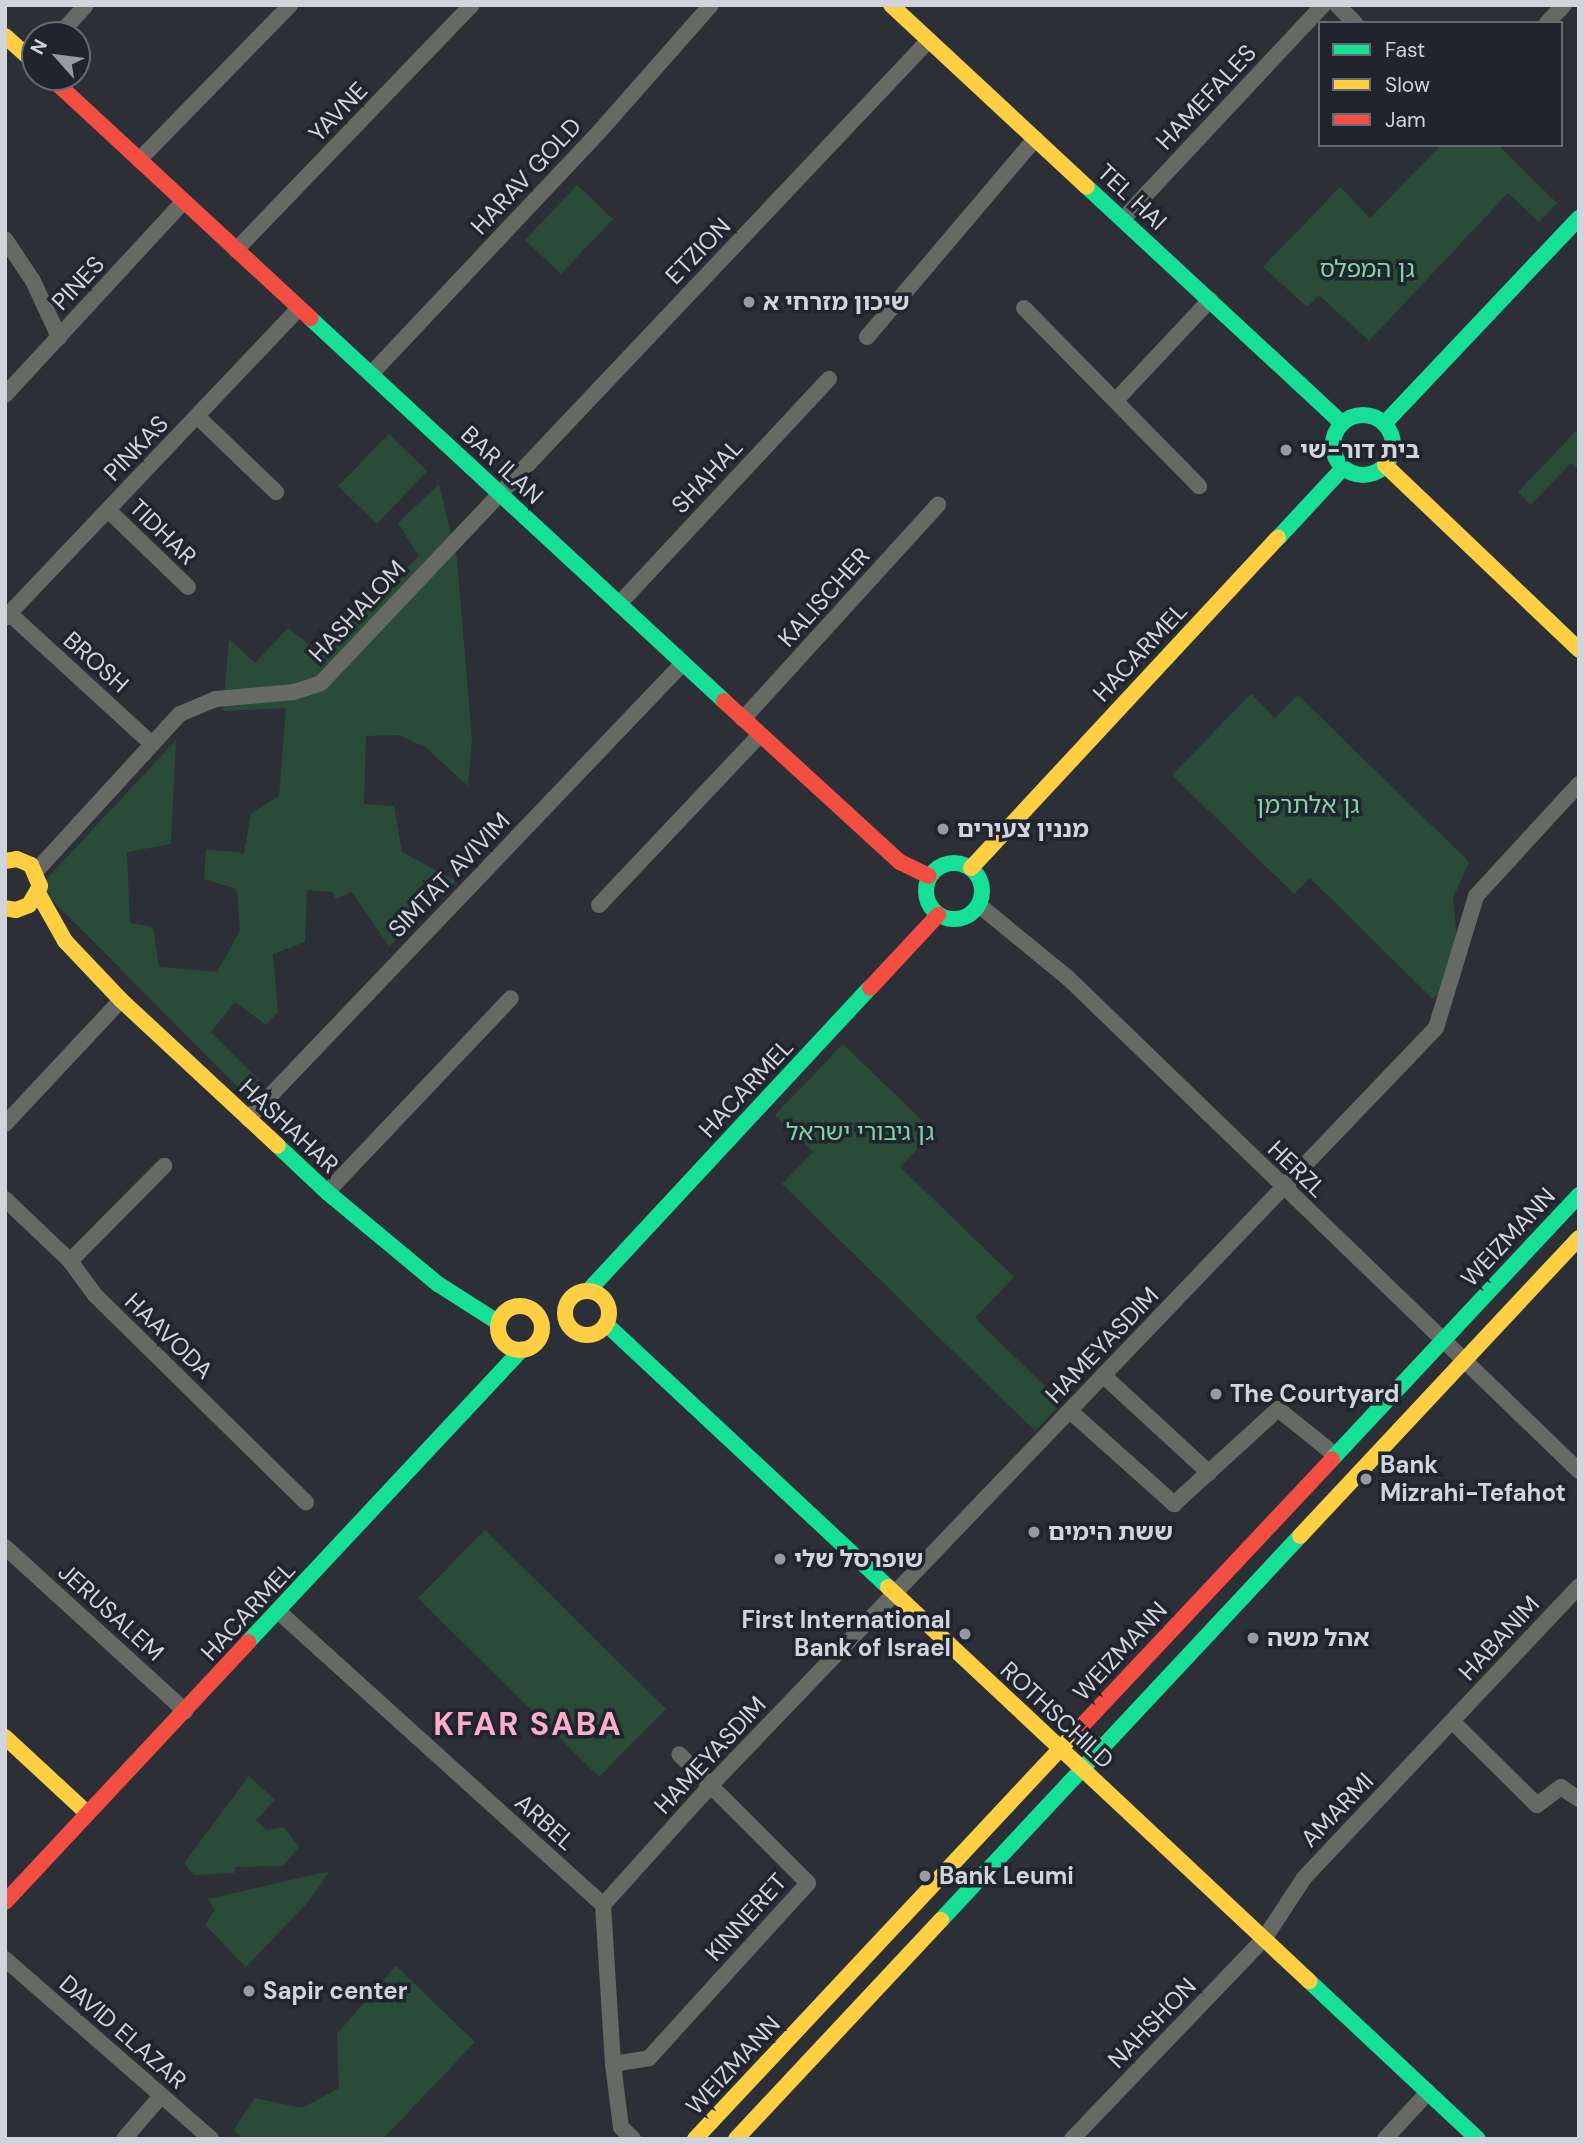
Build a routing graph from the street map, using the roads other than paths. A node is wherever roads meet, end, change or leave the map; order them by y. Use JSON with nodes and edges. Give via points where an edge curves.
{"nodes":[{"id":1,"x":86,"y":5,"type":"edge"},
{"id":2,"x":290,"y":5,"type":"edge"},
{"id":3,"x":472,"y":5,"type":"edge"},
{"id":4,"x":711,"y":5,"type":"edge"},
{"id":5,"x":891,"y":5,"type":"edge"},
{"id":6,"x":1323,"y":5,"type":"edge"},
{"id":7,"x":1336,"y":5,"type":"edge"},
{"id":8,"x":1563,"y":5,"type":"edge"},
{"id":9,"x":72,"y":21,"type":"edge"},
{"id":10,"x":1353,"y":21,"type":"edge"},
{"id":11,"x":1550,"y":21,"type":"edge"},
{"id":12,"x":5,"y":36,"type":"edge"},
{"id":13,"x":929,"y":40,"type":"junction"},
{"id":14,"x":21,"y":50,"type":"edge"},
{"id":15,"x":65,"y":91,"type":"edge"},
{"id":16,"x":1035,"y":139,"type":"junction"},
{"id":17,"x":139,"y":159,"type":"junction"},
{"id":18,"x":183,"y":202,"type":"junction"},
{"id":19,"x":1579,"y":218,"type":"edge"},
{"id":20,"x":1123,"y":219,"type":"junction"},
{"id":21,"x":5,"y":239,"type":"edge"},
{"id":22,"x":236,"y":250,"type":"junction"},
{"id":23,"x":1210,"y":300,"type":"junction"},
{"id":24,"x":299,"y":308,"type":"junction"},
{"id":25,"x":1024,"y":309,"type":"dead end"},
{"id":26,"x":59,"y":337,"type":"junction"},
{"id":27,"x":867,"y":337,"type":"dead end"},
{"id":28,"x":370,"y":374,"type":"junction"},
{"id":29,"x":829,"y":379,"type":"dead end"},
{"id":30,"x":5,"y":395,"type":"edge"},
{"id":31,"x":1117,"y":400,"type":"junction"},
{"id":32,"x":197,"y":416,"type":"junction"},
{"id":33,"x":1342,"y":423,"type":"junction"},
{"id":34,"x":1384,"y":424,"type":"junction"},
{"id":35,"x":1385,"y":465,"type":"junction"},
{"id":36,"x":1343,"y":468,"type":"junction"},
{"id":37,"x":1199,"y":486,"type":"dead end"},
{"id":38,"x":276,"y":492,"type":"dead end"},
{"id":39,"x":499,"y":493,"type":"junction"},
{"id":40,"x":938,"y":505,"type":"dead end"},
{"id":41,"x":108,"y":510,"type":"junction"},
{"id":42,"x":188,"y":587,"type":"dead end"},
{"id":43,"x":619,"y":604,"type":"junction"},
{"id":44,"x":7,"y":616,"type":"edge"},
{"id":45,"x":1579,"y":650,"type":"edge"},
{"id":46,"x":683,"y":663,"type":"junction"},
{"id":47,"x":743,"y":719,"type":"junction"},
{"id":48,"x":760,"y":735,"type":"junction"},
{"id":49,"x":152,"y":744,"type":"junction"},
{"id":50,"x":1579,"y":784,"type":"edge"},
{"id":51,"x":5,"y":861,"type":"edge"},
{"id":52,"x":971,"y":868,"type":"junction"},
{"id":53,"x":36,"y":871,"type":"junction"},
{"id":54,"x":929,"y":876,"type":"junction"},
{"id":55,"x":38,"y":893,"type":"junction"},
{"id":56,"x":599,"y":905,"type":"dead end"},
{"id":57,"x":979,"y":905,"type":"junction"},
{"id":58,"x":11,"y":909,"type":"edge"},
{"id":59,"x":938,"y":915,"type":"junction"},
{"id":60,"x":65,"y":942,"type":"junction"},
{"id":61,"x":511,"y":998,"type":"dead end"},
{"id":62,"x":121,"y":1000,"type":"junction"},
{"id":63,"x":248,"y":1119,"type":"junction"},
{"id":64,"x":5,"y":1124,"type":"edge"},
{"id":65,"x":164,"y":1166,"type":"dead end"},
{"id":66,"x":1284,"y":1189,"type":"junction"},
{"id":67,"x":327,"y":1192,"type":"junction"},
{"id":68,"x":1579,"y":1195,"type":"edge"},
{"id":69,"x":5,"y":1199,"type":"edge"},
{"id":70,"x":1579,"y":1238,"type":"edge"},
{"id":71,"x":70,"y":1261,"type":"junction"},
{"id":72,"x":588,"y":1291,"type":"junction"},
{"id":73,"x":570,"y":1300,"type":"junction"},
{"id":74,"x":531,"y":1309,"type":"junction"},
{"id":75,"x":499,"y":1323,"type":"junction"},
{"id":76,"x":606,"y":1324,"type":"junction"},
{"id":77,"x":572,"y":1329,"type":"junction"},
{"id":78,"x":539,"y":1339,"type":"junction"},
{"id":79,"x":1441,"y":1341,"type":"junction"},
{"id":80,"x":522,"y":1349,"type":"junction"},
{"id":81,"x":1463,"y":1362,"type":"junction"},
{"id":82,"x":1104,"y":1376,"type":"junction"},
{"id":83,"x":1070,"y":1411,"type":"junction"},
{"id":84,"x":1335,"y":1455,"type":"junction"},
{"id":85,"x":1579,"y":1471,"type":"edge"},
{"id":86,"x":1209,"y":1473,"type":"junction"},
{"id":87,"x":306,"y":1502,"type":"dead end"},
{"id":88,"x":5,"y":1547,"type":"edge"},
{"id":89,"x":1579,"y":1586,"type":"edge"},
{"id":90,"x":894,"y":1594,"type":"junction"},
{"id":91,"x":279,"y":1612,"type":"junction"},
{"id":92,"x":185,"y":1711,"type":"junction"},
{"id":93,"x":1453,"y":1722,"type":"junction"},
{"id":94,"x":5,"y":1737,"type":"edge"},
{"id":95,"x":1060,"y":1749,"type":"junction"},
{"id":96,"x":679,"y":1754,"type":"dead end"},
{"id":97,"x":1082,"y":1769,"type":"junction"},
{"id":98,"x":710,"y":1786,"type":"junction"},
{"id":99,"x":1579,"y":1799,"type":"edge"},
{"id":100,"x":87,"y":1813,"type":"junction"},
{"id":101,"x":5,"y":1902,"type":"edge"},
{"id":102,"x":603,"y":1905,"type":"junction"},
{"id":103,"x":1264,"y":1939,"type":"junction"},
{"id":104,"x":5,"y":1958,"type":"edge"},
{"id":105,"x":613,"y":2064,"type":"junction"},
{"id":106,"x":1428,"y":2092,"type":"junction"},
{"id":107,"x":162,"y":2096,"type":"junction"},
{"id":108,"x":124,"y":2139,"type":"edge"},
{"id":109,"x":211,"y":2139,"type":"edge"},
{"id":110,"x":633,"y":2139,"type":"edge"},
{"id":111,"x":695,"y":2139,"type":"edge"},
{"id":112,"x":736,"y":2139,"type":"edge"},
{"id":113,"x":1072,"y":2139,"type":"edge"},
{"id":114,"x":1385,"y":2139,"type":"edge"},
{"id":115,"x":1478,"y":2139,"type":"edge"}],
"edges":[{"from":1,"to":9,"type":"street"},
{"from":2,"to":17,"type":"street"},
{"from":3,"to":22,"type":"street","name":"YAVNE"},
{"from":4,"to":28,"type":"street","name":"HARAV GOLD","via":[[599,132]]},
{"from":5,"to":13,"type":"street","name":"TEL HAI"},
{"from":6,"to":20,"type":"street","name":"HAMEFALES"},
{"from":7,"to":10,"type":"street"},
{"from":8,"to":11,"type":"street"},
{"from":12,"to":14,"type":"street"},
{"from":13,"to":16,"type":"street","name":"TEL HAI"},
{"from":13,"to":39,"type":"street","name":"ETZION"},
{"from":15,"to":17,"type":"street","name":"BAR ILAN"},
{"from":16,"to":20,"type":"street","name":"TEL HAI"},
{"from":16,"to":27,"type":"street"},
{"from":17,"to":18,"type":"street","name":"BAR ILAN"},
{"from":18,"to":22,"type":"street","name":"BAR ILAN"},
{"from":18,"to":26,"type":"street","name":"PINES"},
{"from":19,"to":34,"type":"street"},
{"from":20,"to":23,"type":"street","name":"TEL HAI"},
{"from":21,"to":26,"type":"street","via":[[33,281]]},
{"from":22,"to":24,"type":"street","name":"BAR ILAN"},
{"from":23,"to":31,"type":"street"},
{"from":23,"to":33,"type":"street","name":"TEL HAI"},
{"from":24,"to":28,"type":"street","name":"BAR ILAN"},
{"from":24,"to":32,"type":"street","name":"PINKAS"},
{"from":25,"to":31,"type":"street"},
{"from":26,"to":30,"type":"street","name":"PINES"},
{"from":28,"to":39,"type":"street","name":"BAR ILAN"},
{"from":29,"to":43,"type":"street","name":"SHAHAL"},
{"from":31,"to":37,"type":"street"},
{"from":32,"to":38,"type":"street"},
{"from":32,"to":41,"type":"street","name":"PINKAS"},
{"from":33,"to":34,"type":"street","via":[[1363,415]]},
{"from":33,"to":36,"type":"street","via":[[1333,451]]},
{"from":34,"to":35,"type":"street","via":[[1393,449]]},
{"from":35,"to":36,"type":"street","via":[[1369,475]]},
{"from":35,"to":45,"type":"street"},
{"from":36,"to":52,"type":"street","name":"HACARMEL"},
{"from":39,"to":43,"type":"street","name":"BAR ILAN"},
{"from":39,"to":49,"type":"street","name":"HASHALOM","via":[[321,683],[294,692],[216,699],[180,714]]},
{"from":40,"to":47,"type":"street","name":"KALISCHER"},
{"from":41,"to":42,"type":"street","name":"TIDHAR"},
{"from":41,"to":44,"type":"street","name":"PINKAS"},
{"from":43,"to":46,"type":"street","name":"BAR ILAN"},
{"from":44,"to":49,"type":"street","name":"BROSH"},
{"from":46,"to":47,"type":"street","name":"BAR ILAN"},
{"from":46,"to":63,"type":"street","name":"SIMTAT AVIVIM"},
{"from":47,"to":48,"type":"street","name":"BAR ILAN"},
{"from":48,"to":54,"type":"street","name":"BAR ILAN","via":[[900,862]]},
{"from":48,"to":56,"type":"street"},
{"from":49,"to":53,"type":"street","name":"HASHALOM"},
{"from":50,"to":66,"type":"street","name":"HAMEYASDIM","via":[[1476,896],[1436,1028]]},
{"from":51,"to":53,"type":"street","via":[[24,861]]},
{"from":52,"to":54,"type":"street","via":[[944,864]]},
{"from":52,"to":57,"type":"street","via":[[982,885]]},
{"from":53,"to":55,"type":"street"},
{"from":54,"to":59,"type":"street","via":[[926,897]]},
{"from":55,"to":58,"type":"street","via":[[29,905]]},
{"from":55,"to":60,"type":"street","name":"HASHAHAR"},
{"from":57,"to":59,"type":"street","via":[[956,920]]},
{"from":57,"to":66,"type":"street","name":"HERZL","via":[[1068,978]]},
{"from":58,"to":60,"type":"street","name":"HASHAHAR"},
{"from":59,"to":72,"type":"street","name":"HACARMEL"},
{"from":60,"to":62,"type":"street","name":"HASHAHAR"},
{"from":61,"to":67,"type":"street"},
{"from":62,"to":63,"type":"street","name":"HASHAHAR"},
{"from":62,"to":64,"type":"street"},
{"from":63,"to":67,"type":"street","name":"HASHAHAR"},
{"from":65,"to":71,"type":"street"},
{"from":66,"to":79,"type":"street","name":"HERZL"},
{"from":66,"to":82,"type":"street","name":"HAMEYASDIM"},
{"from":67,"to":75,"type":"street","name":"HASHAHAR","via":[[438,1284]]},
{"from":68,"to":79,"type":"street","name":"WEIZMANN"},
{"from":69,"to":71,"type":"street","name":"HAAVODA"},
{"from":70,"to":81,"type":"street"},
{"from":71,"to":87,"type":"street","name":"HAAVODA","via":[[94,1295]]},
{"from":72,"to":73,"type":"street"},
{"from":72,"to":76,"type":"street","via":[[605,1300]]},
{"from":73,"to":74,"type":"street"},
{"from":73,"to":77,"type":"street","via":[[566,1319]]},
{"from":74,"to":75,"type":"street","via":[[509,1309]]},
{"from":74,"to":78,"type":"street","via":[[541,1324]]},
{"from":75,"to":80,"type":"street","via":[[504,1343]]},
{"from":76,"to":77,"type":"street","via":[[587,1335]]},
{"from":76,"to":90,"type":"street","name":"ROTHSCHILD"},
{"from":77,"to":78,"type":"street"},
{"from":78,"to":80,"type":"street"},
{"from":79,"to":81,"type":"street","name":"HERZL"},
{"from":79,"to":84,"type":"street","name":"WEIZMANN"},
{"from":80,"to":91,"type":"street","name":"HACARMEL"},
{"from":81,"to":85,"type":"street","name":"HERZL"},
{"from":81,"to":97,"type":"street"},
{"from":82,"to":83,"type":"street","name":"HAMEYASDIM"},
{"from":82,"to":86,"type":"street"},
{"from":83,"to":86,"type":"street","via":[[1174,1504]]},
{"from":83,"to":90,"type":"street","name":"HAMEYASDIM"},
{"from":84,"to":86,"type":"street","via":[[1278,1409]]},
{"from":84,"to":95,"type":"street","name":"WEIZMANN"},
{"from":88,"to":92,"type":"street","name":"JERUSALEM"},
{"from":89,"to":93,"type":"street","name":"HABANIM"},
{"from":90,"to":95,"type":"street","name":"ROTHSCHILD"},
{"from":90,"to":98,"type":"street","name":"HAMEYASDIM"},
{"from":91,"to":92,"type":"street","name":"HACARMEL"},
{"from":91,"to":102,"type":"street","name":"ARBEL"},
{"from":92,"to":100,"type":"street","name":"HACARMEL"},
{"from":93,"to":99,"type":"street","via":[[1536,1805],[1561,1787]]},
{"from":93,"to":103,"type":"street","name":"AMARMI","via":[[1304,1878]]},
{"from":94,"to":100,"type":"street"},
{"from":95,"to":97,"type":"street","name":"ROTHSCHILD"},
{"from":95,"to":111,"type":"street","name":"WEIZMANN"},
{"from":96,"to":98,"type":"street","name":"KINNERET"},
{"from":97,"to":103,"type":"street","name":"ROTHSCHILD"},
{"from":97,"to":112,"type":"street"},
{"from":98,"to":102,"type":"street","name":"HAMEYASDIM"},
{"from":98,"to":105,"type":"street","name":"KINNERET","via":[[808,1883],[649,2058]]},
{"from":100,"to":101,"type":"street","name":"HACARMEL"},
{"from":102,"to":105,"type":"street"},
{"from":103,"to":106,"type":"street","name":"ROTHSCHILD"},
{"from":103,"to":113,"type":"street","name":"NAHSHON"},
{"from":104,"to":107,"type":"street","name":"DAVID ELAZAR"},
{"from":105,"to":110,"type":"street","via":[[621,2127]]},
{"from":106,"to":114,"type":"street"},
{"from":106,"to":115,"type":"street","name":"ROTHSCHILD"},
{"from":107,"to":108,"type":"street"},
{"from":107,"to":109,"type":"street","name":"DAVID ELAZAR"}]}
